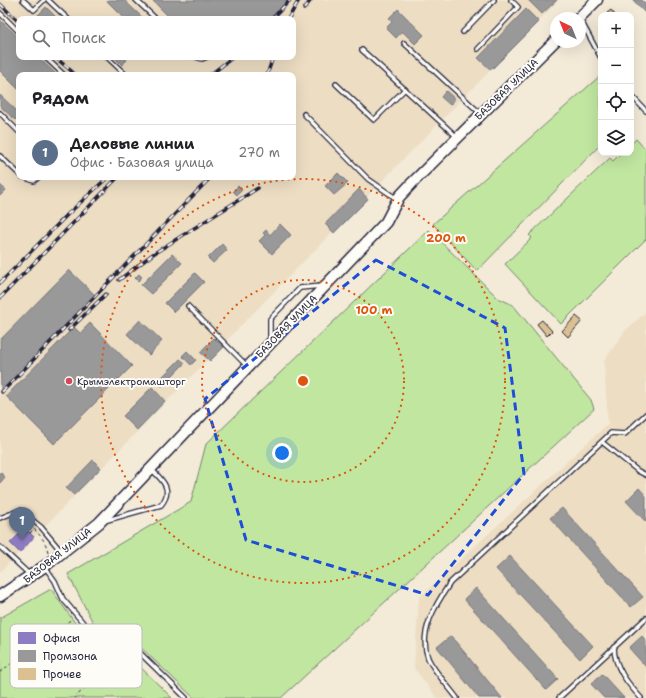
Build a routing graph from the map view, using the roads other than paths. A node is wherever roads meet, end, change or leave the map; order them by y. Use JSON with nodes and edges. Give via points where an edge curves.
{"nodes":[{"id":1,"x":23,"y":0,"type":"edge"},
{"id":2,"x":44,"y":0,"type":"edge"},
{"id":3,"x":48,"y":0,"type":"edge"},
{"id":4,"x":136,"y":0,"type":"edge"},
{"id":5,"x":494,"y":0,"type":"edge"},
{"id":6,"x":511,"y":0,"type":"edge"},
{"id":7,"x":597,"y":0,"type":"edge"},
{"id":8,"x":585,"y":12,"type":"edge"},
{"id":9,"x":0,"y":13,"type":"edge"},
{"id":10,"x":65,"y":16,"type":"edge"},
{"id":11,"x":153,"y":16,"type":"edge"},
{"id":12,"x":16,"y":29,"type":"edge"},
{"id":13,"x":586,"y":31,"type":"edge"},
{"id":14,"x":463,"y":32,"type":"dead end"},
{"id":15,"x":404,"y":43,"type":"dead end"},
{"id":16,"x":550,"y":46,"type":"edge"},
{"id":17,"x":478,"y":49,"type":"dead end"},
{"id":18,"x":362,"y":50,"type":"dead end"},
{"id":19,"x":598,"y":53,"type":"edge"},
{"id":20,"x":48,"y":60,"type":"edge"},
{"id":21,"x":111,"y":60,"type":"edge"},
{"id":22,"x":61,"y":72,"type":"edge"},
{"id":23,"x":123,"y":72,"type":"edge"},
{"id":24,"x":336,"y":84,"type":"dead end"},
{"id":25,"x":405,"y":89,"type":"junction"},
{"id":26,"x":634,"y":98,"type":"edge"},
{"id":27,"x":646,"y":111,"type":"edge"},
{"id":28,"x":0,"y":112,"type":"edge"},
{"id":29,"x":481,"y":113,"type":"junction"},
{"id":30,"x":304,"y":114,"type":"dead end"},
{"id":31,"x":16,"y":129,"type":"edge"},
{"id":32,"x":457,"y":137,"type":"junction"},
{"id":33,"x":0,"y":156,"type":"edge"},
{"id":34,"x":16,"y":171,"type":"edge"},
{"id":35,"x":398,"y":200,"type":"junction"},
{"id":36,"x":325,"y":285,"type":"junction"},
{"id":37,"x":188,"y":306,"type":"dead end"},
{"id":38,"x":270,"y":343,"type":"junction"},
{"id":39,"x":248,"y":366,"type":"junction"},
{"id":40,"x":646,"y":414,"type":"edge"},
{"id":41,"x":602,"y":442,"type":"junction"},
{"id":42,"x":151,"y":469,"type":"junction"},
{"id":43,"x":646,"y":475,"type":"edge"},
{"id":44,"x":0,"y":518,"type":"edge"},
{"id":45,"x":100,"y":523,"type":"junction"},
{"id":46,"x":0,"y":547,"type":"edge"},
{"id":47,"x":62,"y":552,"type":"junction"},
{"id":48,"x":46,"y":565,"type":"junction"},
{"id":49,"x":30,"y":576,"type":"junction"},
{"id":50,"x":0,"y":596,"type":"edge"},
{"id":51,"x":646,"y":618,"type":"edge"},
{"id":52,"x":83,"y":624,"type":"edge"},
{"id":53,"x":614,"y":647,"type":"junction"},
{"id":54,"x":142,"y":656,"type":"edge"},
{"id":55,"x":186,"y":698,"type":"edge"},
{"id":56,"x":457,"y":698,"type":"edge"},
{"id":57,"x":559,"y":698,"type":"edge"},
{"id":58,"x":641,"y":698,"type":"edge"}],
"edges":[{"from":1,"to":2,"type":"lane","via":[[34,10]]},
{"from":3,"to":10,"type":"lane"},
{"from":4,"to":11,"type":"lane"},
{"from":5,"to":14,"type":"lane"},
{"from":6,"to":17,"type":"lane","via":[[518,7]]},
{"from":7,"to":8,"type":"street"},
{"from":9,"to":12,"type":"lane"},
{"from":13,"to":19,"type":"lane"},
{"from":15,"to":29,"type":"lane"},
{"from":16,"to":29,"type":"street","name":"БАЗОВАЯ УЛИЦА"},
{"from":18,"to":25,"type":"lane"},
{"from":20,"to":22,"type":"lane"},
{"from":21,"to":23,"type":"lane"},
{"from":24,"to":25,"type":"lane","via":[[374,120]]},
{"from":25,"to":32,"type":"lane"},
{"from":26,"to":27,"type":"lane"},
{"from":28,"to":31,"type":"lane"},
{"from":29,"to":32,"type":"street","name":"БАЗОВАЯ УЛИЦА"},
{"from":30,"to":35,"type":"lane","via":[[368,179]]},
{"from":32,"to":35,"type":"street","name":"БАЗОВАЯ УЛИЦА"},
{"from":33,"to":34,"type":"lane"},
{"from":35,"to":36,"type":"street","name":"БАЗОВАЯ УЛИЦА","via":[[386,222]]},
{"from":36,"to":38,"type":"street","name":"БАЗОВАЯ УЛИЦА"},
{"from":36,"to":38,"type":"lane","via":[[300,288],[270,319]]},
{"from":37,"to":39,"type":"lane"},
{"from":38,"to":39,"type":"street","name":"БАЗОВАЯ УЛИЦА"},
{"from":39,"to":42,"type":"street","name":"БАЗОВАЯ УЛИЦА"},
{"from":40,"to":41,"type":"lane","via":[[625,434],[611,433]]},
{"from":41,"to":43,"type":"lane","via":[[638,472]]},
{"from":41,"to":56,"type":"lane","via":[[450,583],[437,602],[429,622],[425,645],[428,659]]},
{"from":42,"to":45,"type":"street","name":"БАЗОВАЯ УЛИЦА"},
{"from":42,"to":45,"type":"lane","via":[[163,480],[168,491],[166,500],[161,505]]},
{"from":44,"to":47,"type":"lane","via":[[20,510],[41,527]]},
{"from":45,"to":47,"type":"street","name":"БАЗОВАЯ УЛИЦА"},
{"from":46,"to":49,"type":"lane"},
{"from":47,"to":48,"type":"street","name":"БАЗОВАЯ УЛИЦА"},
{"from":48,"to":49,"type":"street","name":"БАЗОВАЯ УЛИЦА"},
{"from":48,"to":52,"type":"lane","via":[[63,599]]},
{"from":49,"to":50,"type":"street","name":"БАЗОВАЯ УЛИЦА"},
{"from":51,"to":53,"type":"lane"},
{"from":53,"to":57,"type":"lane"},
{"from":53,"to":58,"type":"lane","via":[[614,658],[628,684]]},
{"from":54,"to":55,"type":"lane"}]}
